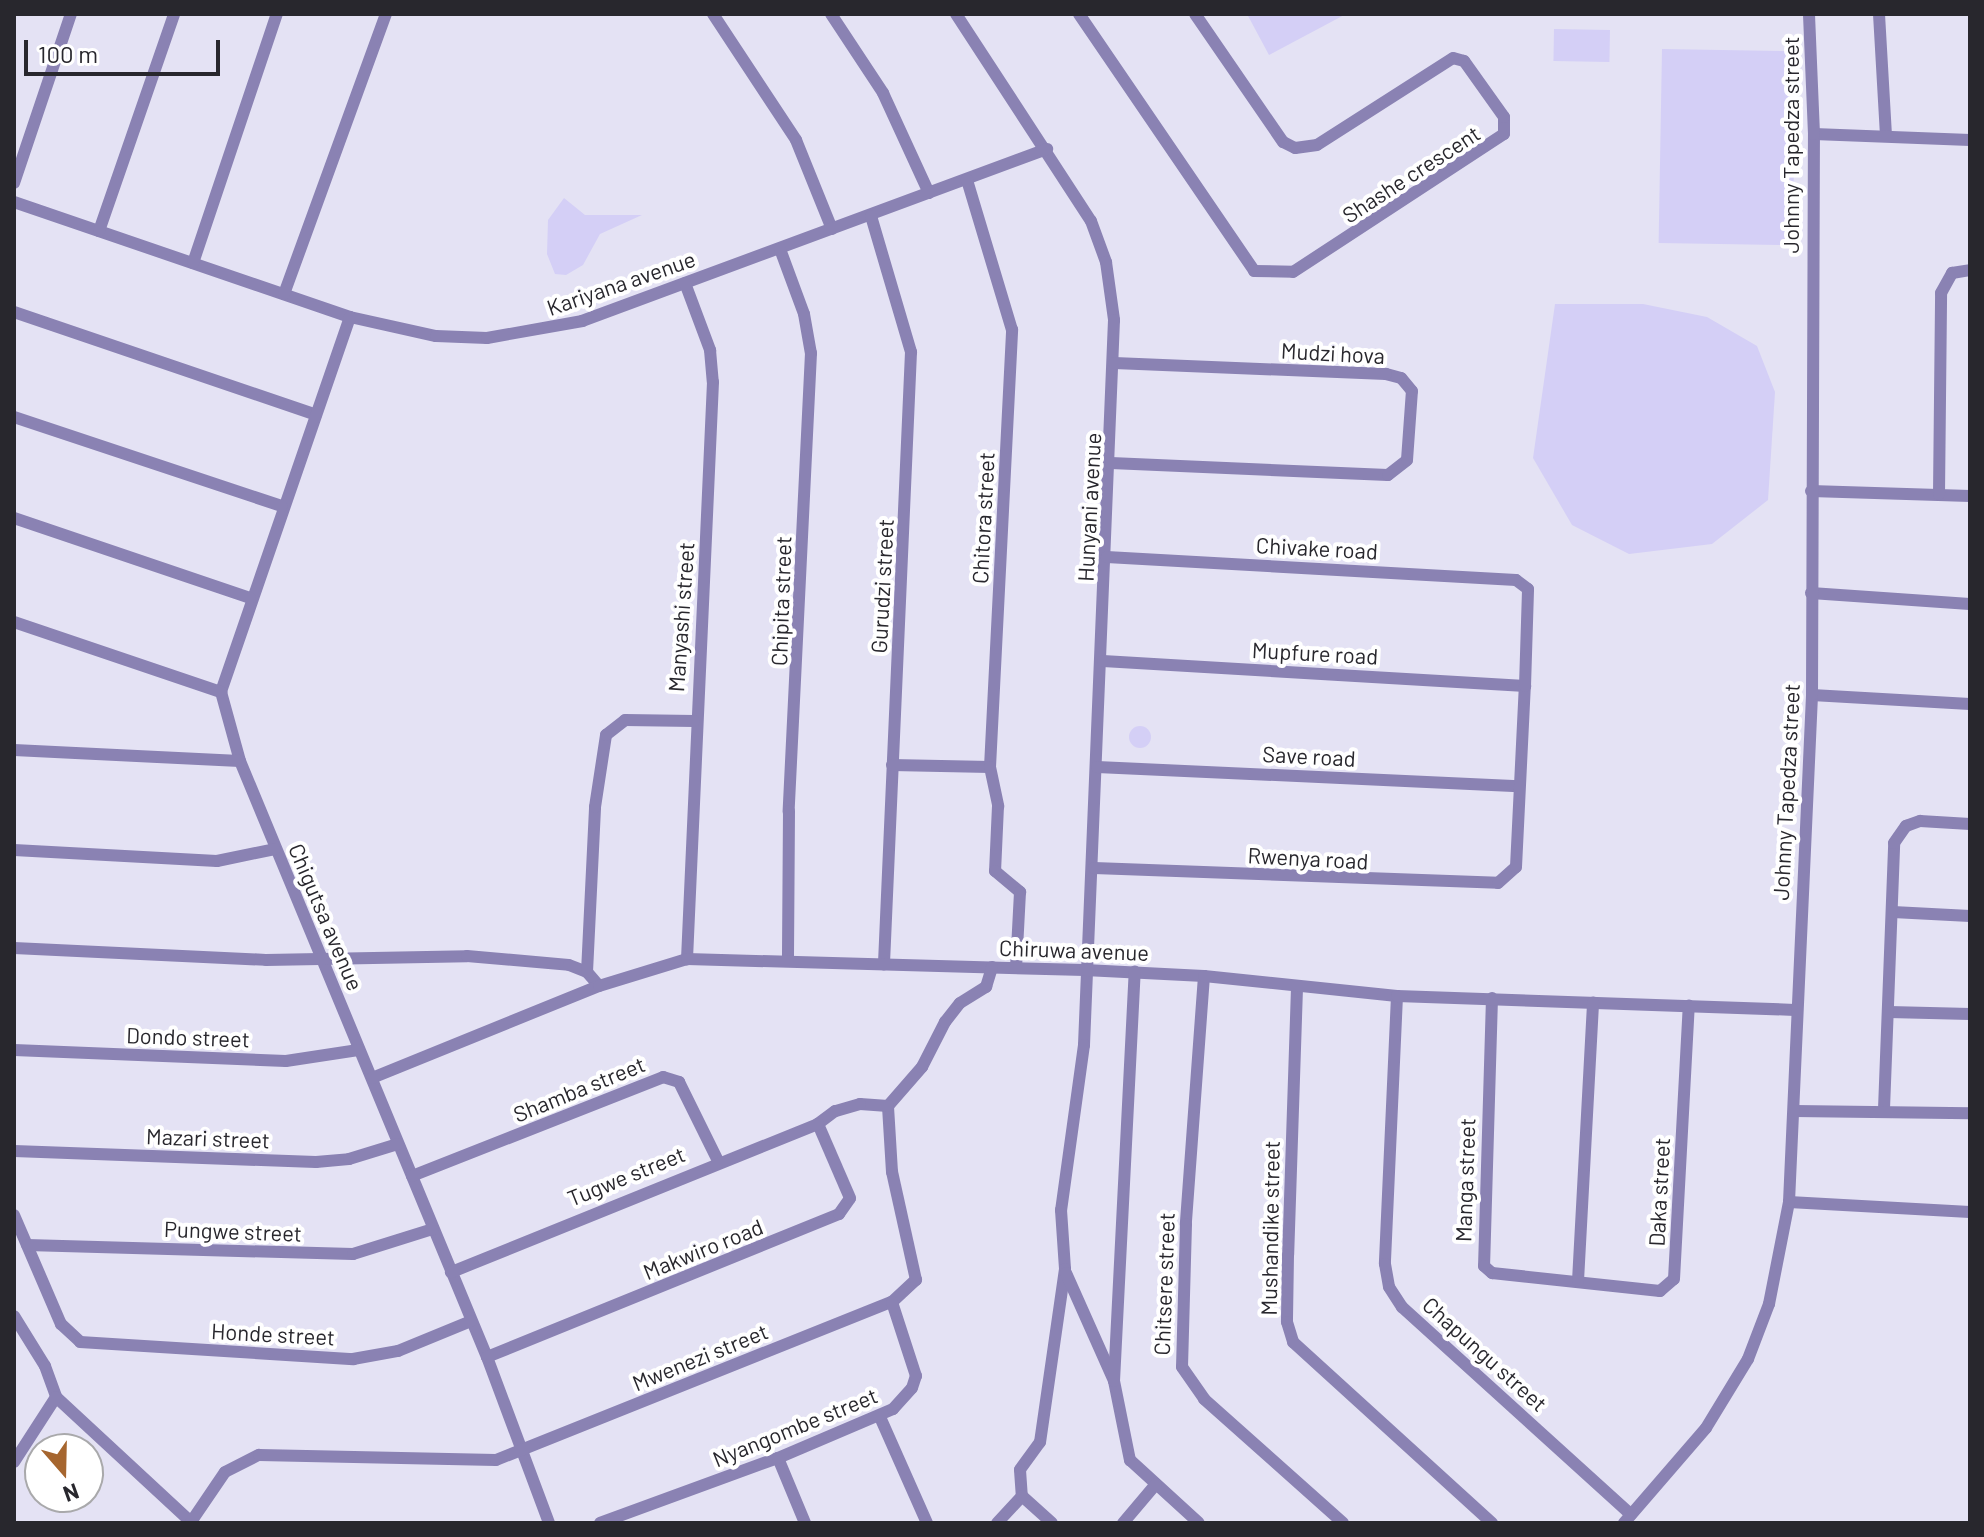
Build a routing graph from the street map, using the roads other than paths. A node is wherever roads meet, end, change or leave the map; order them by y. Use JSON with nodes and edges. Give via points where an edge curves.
{"nodes":[{"id":1,"x":71,"y":14,"type":"edge"},
{"id":2,"x":174,"y":14,"type":"edge"},
{"id":3,"x":277,"y":14,"type":"edge"},
{"id":4,"x":386,"y":14,"type":"edge"},
{"id":5,"x":713,"y":14,"type":"edge"},
{"id":6,"x":831,"y":14,"type":"edge"},
{"id":7,"x":956,"y":14,"type":"edge"},
{"id":8,"x":1079,"y":14,"type":"edge"},
{"id":9,"x":1195,"y":14,"type":"edge"},
{"id":10,"x":1809,"y":14,"type":"edge"},
{"id":11,"x":1879,"y":14,"type":"edge"},
{"id":12,"x":1814,"y":134,"type":"junction"},
{"id":13,"x":1886,"y":136,"type":"junction"},
{"id":14,"x":1970,"y":140,"type":"edge"},
{"id":15,"x":1047,"y":149,"type":"junction"},
{"id":16,"x":967,"y":180,"type":"junction"},
{"id":17,"x":14,"y":183,"type":"edge"},
{"id":18,"x":929,"y":193,"type":"junction"},
{"id":19,"x":14,"y":202,"type":"edge"},
{"id":20,"x":871,"y":216,"type":"junction"},
{"id":21,"x":832,"y":229,"type":"junction"},
{"id":22,"x":99,"y":231,"type":"junction"},
{"id":23,"x":780,"y":249,"type":"junction"},
{"id":24,"x":193,"y":263,"type":"junction"},
{"id":25,"x":1970,"y":270,"type":"edge"},
{"id":26,"x":685,"y":283,"type":"junction"},
{"id":27,"x":284,"y":294,"type":"junction"},
{"id":28,"x":14,"y":312,"type":"edge"},
{"id":29,"x":350,"y":317,"type":"junction"},
{"id":30,"x":1114,"y":363,"type":"junction"},
{"id":31,"x":316,"y":415,"type":"junction"},
{"id":32,"x":14,"y":417,"type":"edge"},
{"id":33,"x":1111,"y":463,"type":"junction"},
{"id":34,"x":1811,"y":491,"type":"junction"},
{"id":35,"x":1939,"y":494,"type":"junction"},
{"id":36,"x":1970,"y":496,"type":"edge"},
{"id":37,"x":282,"y":506,"type":"junction"},
{"id":38,"x":14,"y":518,"type":"edge"},
{"id":39,"x":1107,"y":557,"type":"junction"},
{"id":40,"x":1811,"y":593,"type":"junction"},
{"id":41,"x":250,"y":598,"type":"junction"},
{"id":42,"x":1970,"y":604,"type":"edge"},
{"id":43,"x":14,"y":622,"type":"edge"},
{"id":44,"x":1103,"y":661,"type":"junction"},
{"id":45,"x":1525,"y":686,"type":"junction"},
{"id":46,"x":221,"y":692,"type":"junction"},
{"id":47,"x":1812,"y":695,"type":"junction"},
{"id":48,"x":1970,"y":704,"type":"edge"},
{"id":49,"x":694,"y":721,"type":"junction"},
{"id":50,"x":14,"y":750,"type":"edge"},
{"id":51,"x":240,"y":761,"type":"junction"},
{"id":52,"x":892,"y":765,"type":"junction"},
{"id":53,"x":990,"y":767,"type":"junction"},
{"id":54,"x":1097,"y":767,"type":"junction"},
{"id":55,"x":1519,"y":786,"type":"junction"},
{"id":56,"x":1970,"y":824,"type":"edge"},
{"id":57,"x":275,"y":849,"type":"junction"},
{"id":58,"x":14,"y":850,"type":"edge"},
{"id":59,"x":1094,"y":868,"type":"junction"},
{"id":60,"x":1893,"y":912,"type":"junction"},
{"id":61,"x":1970,"y":916,"type":"edge"},
{"id":62,"x":14,"y":948,"type":"edge"},
{"id":63,"x":322,"y":956,"type":"junction"},
{"id":64,"x":687,"y":959,"type":"junction"},
{"id":65,"x":788,"y":959,"type":"junction"},
{"id":66,"x":884,"y":964,"type":"junction"},
{"id":67,"x":992,"y":967,"type":"junction"},
{"id":68,"x":1016,"y":968,"type":"junction"},
{"id":69,"x":1085,"y":970,"type":"junction"},
{"id":70,"x":587,"y":972,"type":"junction"},
{"id":71,"x":1135,"y":972,"type":"junction"},
{"id":72,"x":1204,"y":976,"type":"junction"},
{"id":73,"x":599,"y":986,"type":"junction"},
{"id":74,"x":1297,"y":988,"type":"junction"},
{"id":75,"x":1397,"y":996,"type":"junction"},
{"id":76,"x":1492,"y":998,"type":"junction"},
{"id":77,"x":1593,"y":1002,"type":"junction"},
{"id":78,"x":1689,"y":1005,"type":"junction"},
{"id":79,"x":1795,"y":1010,"type":"junction"},
{"id":80,"x":1889,"y":1012,"type":"junction"},
{"id":81,"x":1970,"y":1014,"type":"edge"},
{"id":82,"x":14,"y":1050,"type":"edge"},
{"id":83,"x":358,"y":1050,"type":"junction"},
{"id":84,"x":372,"y":1078,"type":"junction"},
{"id":85,"x":888,"y":1106,"type":"junction"},
{"id":86,"x":1884,"y":1109,"type":"junction"},
{"id":87,"x":1795,"y":1111,"type":"junction"},
{"id":88,"x":1970,"y":1113,"type":"edge"},
{"id":89,"x":818,"y":1124,"type":"junction"},
{"id":90,"x":398,"y":1144,"type":"junction"},
{"id":91,"x":14,"y":1151,"type":"edge"},
{"id":92,"x":718,"y":1161,"type":"junction"},
{"id":93,"x":412,"y":1176,"type":"junction"},
{"id":94,"x":1789,"y":1202,"type":"junction"},
{"id":95,"x":1970,"y":1212,"type":"edge"},
{"id":96,"x":14,"y":1215,"type":"edge"},
{"id":97,"x":433,"y":1229,"type":"junction"},
{"id":98,"x":27,"y":1245,"type":"junction"},
{"id":99,"x":1065,"y":1269,"type":"junction"},
{"id":100,"x":451,"y":1272,"type":"junction"},
{"id":101,"x":1578,"y":1281,"type":"junction"},
{"id":102,"x":892,"y":1302,"type":"junction"},
{"id":103,"x":14,"y":1316,"type":"edge"},
{"id":104,"x":471,"y":1321,"type":"junction"},
{"id":105,"x":487,"y":1357,"type":"junction"},
{"id":106,"x":1114,"y":1381,"type":"junction"},
{"id":107,"x":56,"y":1397,"type":"junction"},
{"id":108,"x":880,"y":1417,"type":"junction"},
{"id":109,"x":524,"y":1450,"type":"junction"},
{"id":110,"x":778,"y":1458,"type":"junction"},
{"id":111,"x":14,"y":1462,"type":"edge"},
{"id":112,"x":1156,"y":1484,"type":"junction"},
{"id":113,"x":1022,"y":1496,"type":"junction"},
{"id":114,"x":1627,"y":1519,"type":"edge"},
{"id":115,"x":802,"y":1521,"type":"edge"},
{"id":116,"x":191,"y":1523,"type":"edge"},
{"id":117,"x":549,"y":1523,"type":"edge"},
{"id":118,"x":600,"y":1523,"type":"edge"},
{"id":119,"x":927,"y":1523,"type":"edge"},
{"id":120,"x":997,"y":1523,"type":"edge"},
{"id":121,"x":1052,"y":1523,"type":"edge"},
{"id":122,"x":1123,"y":1523,"type":"edge"},
{"id":123,"x":1199,"y":1523,"type":"edge"},
{"id":124,"x":1343,"y":1523,"type":"edge"},
{"id":125,"x":1492,"y":1523,"type":"edge"}],
"edges":[{"from":1,"to":17,"type":"street"},
{"from":2,"to":22,"type":"street"},
{"from":3,"to":24,"type":"street"},
{"from":4,"to":27,"type":"street"},
{"from":5,"to":21,"type":"street","via":[[796,140]]},
{"from":6,"to":18,"type":"street","via":[[883,93]]},
{"from":7,"to":15,"type":"street","name":"Hunyani avenue"},
{"from":8,"to":9,"type":"street","name":"Shashe crescent","via":[[1254,271],[1293,272],[1504,134],[1504,117],[1464,61],[1453,58],[1317,145],[1295,148],[1283,142]]},
{"from":10,"to":12,"type":"street","name":"Johnny Tapedza street"},
{"from":11,"to":13,"type":"street"},
{"from":12,"to":13,"type":"street"},
{"from":12,"to":34,"type":"street","name":"Johnny Tapedza street"},
{"from":13,"to":14,"type":"street"},
{"from":15,"to":16,"type":"street","name":"Kariyana avenue"},
{"from":15,"to":30,"type":"street","name":"Hunyani avenue","via":[[1091,221],[1106,262]]},
{"from":16,"to":18,"type":"street","name":"Kariyana avenue"},
{"from":16,"to":53,"type":"street","name":"Chitora street","via":[[1012,330]]},
{"from":18,"to":20,"type":"street","name":"Kariyana avenue"},
{"from":19,"to":22,"type":"street","name":"Kariyana avenue"},
{"from":20,"to":21,"type":"street","name":"Kariyana avenue"},
{"from":20,"to":52,"type":"street","name":"Gurudzi street","via":[[911,352]]},
{"from":21,"to":23,"type":"street","name":"Kariyana avenue"},
{"from":22,"to":24,"type":"street","name":"Kariyana avenue"},
{"from":23,"to":26,"type":"street","name":"Kariyana avenue"},
{"from":23,"to":65,"type":"street","name":"Chipita street","via":[[804,314],[811,353],[789,811]]},
{"from":24,"to":27,"type":"street","name":"Kariyana avenue"},
{"from":25,"to":35,"type":"street","via":[[1948,276],[1941,293]]},
{"from":26,"to":29,"type":"street","name":"Kariyana avenue","via":[[582,321],[500,337],[436,336]]},
{"from":26,"to":49,"type":"street","name":"Manyashi street","via":[[710,350],[713,382]]},
{"from":27,"to":29,"type":"street","name":"Kariyana avenue"},
{"from":28,"to":31,"type":"street"},
{"from":29,"to":31,"type":"street"},
{"from":30,"to":33,"type":"street","name":"Hunyani avenue"},
{"from":30,"to":33,"type":"street","name":"Mudzi hova","via":[[1386,374],[1401,378],[1412,391],[1407,460],[1388,475]]},
{"from":31,"to":37,"type":"street"},
{"from":32,"to":37,"type":"street"},
{"from":33,"to":39,"type":"street","name":"Hunyani avenue"},
{"from":34,"to":35,"type":"street"},
{"from":34,"to":40,"type":"street","name":"Johnny Tapedza street"},
{"from":35,"to":36,"type":"street"},
{"from":37,"to":41,"type":"street"},
{"from":38,"to":41,"type":"street"},
{"from":39,"to":44,"type":"street","name":"Hunyani avenue"},
{"from":39,"to":45,"type":"street","name":"Chivake road","via":[[1510,579],[1528,589]]},
{"from":40,"to":42,"type":"street"},
{"from":40,"to":47,"type":"street","name":"Johnny Tapedza street"},
{"from":41,"to":46,"type":"street"},
{"from":43,"to":46,"type":"street"},
{"from":44,"to":45,"type":"street","name":"Mupfure road"},
{"from":44,"to":54,"type":"street","name":"Hunyani avenue"},
{"from":45,"to":55,"type":"street"},
{"from":46,"to":51,"type":"street","name":"Chigutsa avenue"},
{"from":47,"to":48,"type":"street"},
{"from":47,"to":79,"type":"street","name":"Johnny Tapedza street"},
{"from":49,"to":64,"type":"street","name":"Manyashi street"},
{"from":49,"to":70,"type":"street","via":[[625,720],[606,735],[596,792]]},
{"from":50,"to":51,"type":"street"},
{"from":51,"to":57,"type":"street","name":"Chigutsa avenue"},
{"from":52,"to":53,"type":"street"},
{"from":52,"to":66,"type":"street","name":"Gurudzi street"},
{"from":53,"to":68,"type":"street","name":"Chitora street","via":[[998,806],[995,871],[1020,892]]},
{"from":54,"to":55,"type":"street","name":"Save road"},
{"from":54,"to":59,"type":"street","name":"Hunyani avenue"},
{"from":55,"to":59,"type":"street","name":"Rwenya road","via":[[1515,871],[1498,883]]},
{"from":56,"to":60,"type":"street","via":[[1920,821],[1899,832],[1894,843]]},
{"from":57,"to":58,"type":"street","via":[[217,861]]},
{"from":57,"to":63,"type":"street","name":"Chigutsa avenue"},
{"from":59,"to":69,"type":"street","name":"Hunyani avenue"},
{"from":60,"to":61,"type":"street"},
{"from":60,"to":80,"type":"street"},
{"from":62,"to":63,"type":"street","via":[[266,960]]},
{"from":63,"to":70,"type":"street","via":[[467,956],[569,965]]},
{"from":63,"to":83,"type":"street","name":"Chigutsa avenue"},
{"from":64,"to":65,"type":"street","name":"Chiruwa avenue"},
{"from":64,"to":73,"type":"street","name":"Chiruwa avenue"},
{"from":65,"to":66,"type":"street","name":"Chiruwa avenue"},
{"from":66,"to":67,"type":"street","name":"Chiruwa avenue"},
{"from":67,"to":68,"type":"street","name":"Chiruwa avenue"},
{"from":67,"to":85,"type":"street","via":[[986,987],[960,1003],[922,1067]]},
{"from":68,"to":69,"type":"street","name":"Chiruwa avenue"},
{"from":69,"to":71,"type":"street","name":"Chiruwa avenue"},
{"from":69,"to":99,"type":"street","name":"Hunyani avenue","via":[[1084,1045],[1061,1210]]},
{"from":70,"to":73,"type":"street"},
{"from":71,"to":72,"type":"street","name":"Chiruwa avenue"},
{"from":71,"to":106,"type":"street"},
{"from":72,"to":74,"type":"street","name":"Chiruwa avenue"},
{"from":72,"to":124,"type":"street","name":"Chitsere street","via":[[1186,1224],[1182,1367],[1204,1399]]},
{"from":73,"to":84,"type":"street","name":"Chiruwa avenue"},
{"from":74,"to":75,"type":"street","name":"Chiruwa avenue"},
{"from":74,"to":125,"type":"street","name":"Mushandike street","via":[[1287,1295],[1293,1342]]},
{"from":75,"to":76,"type":"street","name":"Chiruwa avenue"},
{"from":75,"to":114,"type":"street","name":"Chapungu street","via":[[1385,1264],[1389,1287],[1402,1307]]},
{"from":76,"to":77,"type":"street","name":"Chiruwa avenue"},
{"from":76,"to":101,"type":"street","name":"Manga street","via":[[1482,1261],[1492,1273]]},
{"from":77,"to":78,"type":"street","name":"Chiruwa avenue"},
{"from":77,"to":101,"type":"street"},
{"from":78,"to":79,"type":"street","name":"Chiruwa avenue"},
{"from":78,"to":101,"type":"street","name":"Daka street","via":[[1672,1285],[1660,1291]]},
{"from":79,"to":87,"type":"street","name":"Johnny Tapedza street"},
{"from":80,"to":81,"type":"street"},
{"from":80,"to":86,"type":"street"},
{"from":82,"to":83,"type":"street","name":"Dondo street","via":[[286,1061]]},
{"from":83,"to":84,"type":"street","name":"Chigutsa avenue"},
{"from":84,"to":90,"type":"street","name":"Chigutsa avenue"},
{"from":85,"to":89,"type":"street","name":"Tugwe street","via":[[860,1104],[835,1111]]},
{"from":85,"to":102,"type":"street","via":[[892,1172],[916,1280]]},
{"from":86,"to":87,"type":"street"},
{"from":86,"to":88,"type":"street"},
{"from":87,"to":94,"type":"street","name":"Johnny Tapedza street"},
{"from":89,"to":92,"type":"street","name":"Tugwe street"},
{"from":89,"to":105,"type":"street","name":"Makwiro road","via":[[850,1198],[839,1214]]},
{"from":90,"to":91,"type":"street","name":"Mazari street","via":[[349,1159],[316,1162]]},
{"from":90,"to":93,"type":"street","name":"Chigutsa avenue"},
{"from":92,"to":93,"type":"street","name":"Shamba street","via":[[679,1082],[663,1077]]},
{"from":92,"to":100,"type":"street","name":"Tugwe street"},
{"from":93,"to":97,"type":"street","name":"Chigutsa avenue"},
{"from":94,"to":95,"type":"street"},
{"from":94,"to":114,"type":"street","name":"Johnny Tapedza street","via":[[1775,1280],[1748,1359],[1706,1428]]},
{"from":96,"to":98,"type":"street"},
{"from":97,"to":98,"type":"street","name":"Pungwe street","via":[[353,1254]]},
{"from":97,"to":100,"type":"street","name":"Chigutsa avenue"},
{"from":98,"to":104,"type":"street","name":"Honde street","via":[[68,1334],[83,1343],[353,1359],[398,1351]]},
{"from":99,"to":106,"type":"street"},
{"from":99,"to":113,"type":"street","via":[[1040,1442],[1020,1470]]},
{"from":100,"to":104,"type":"street","name":"Chigutsa avenue"},
{"from":102,"to":108,"type":"street","name":"Nyangombe street","via":[[916,1376],[905,1399]]},
{"from":102,"to":109,"type":"street","name":"Mwenezi street"},
{"from":103,"to":107,"type":"street","via":[[45,1366]]},
{"from":104,"to":105,"type":"street","name":"Chigutsa avenue"},
{"from":105,"to":109,"type":"street","name":"Chigutsa avenue"},
{"from":106,"to":112,"type":"street","via":[[1130,1460]]},
{"from":107,"to":111,"type":"street"},
{"from":107,"to":116,"type":"street"},
{"from":108,"to":110,"type":"street","name":"Nyangombe street"},
{"from":108,"to":119,"type":"street"},
{"from":109,"to":116,"type":"street","name":"Mwenezi street","via":[[472,1462],[259,1455],[225,1472]]},
{"from":109,"to":117,"type":"street","name":"Chigutsa avenue"},
{"from":110,"to":115,"type":"street"},
{"from":110,"to":118,"type":"street","name":"Nyangombe street"},
{"from":112,"to":122,"type":"street"},
{"from":112,"to":123,"type":"street"},
{"from":113,"to":120,"type":"street"},
{"from":113,"to":121,"type":"street"}]}
